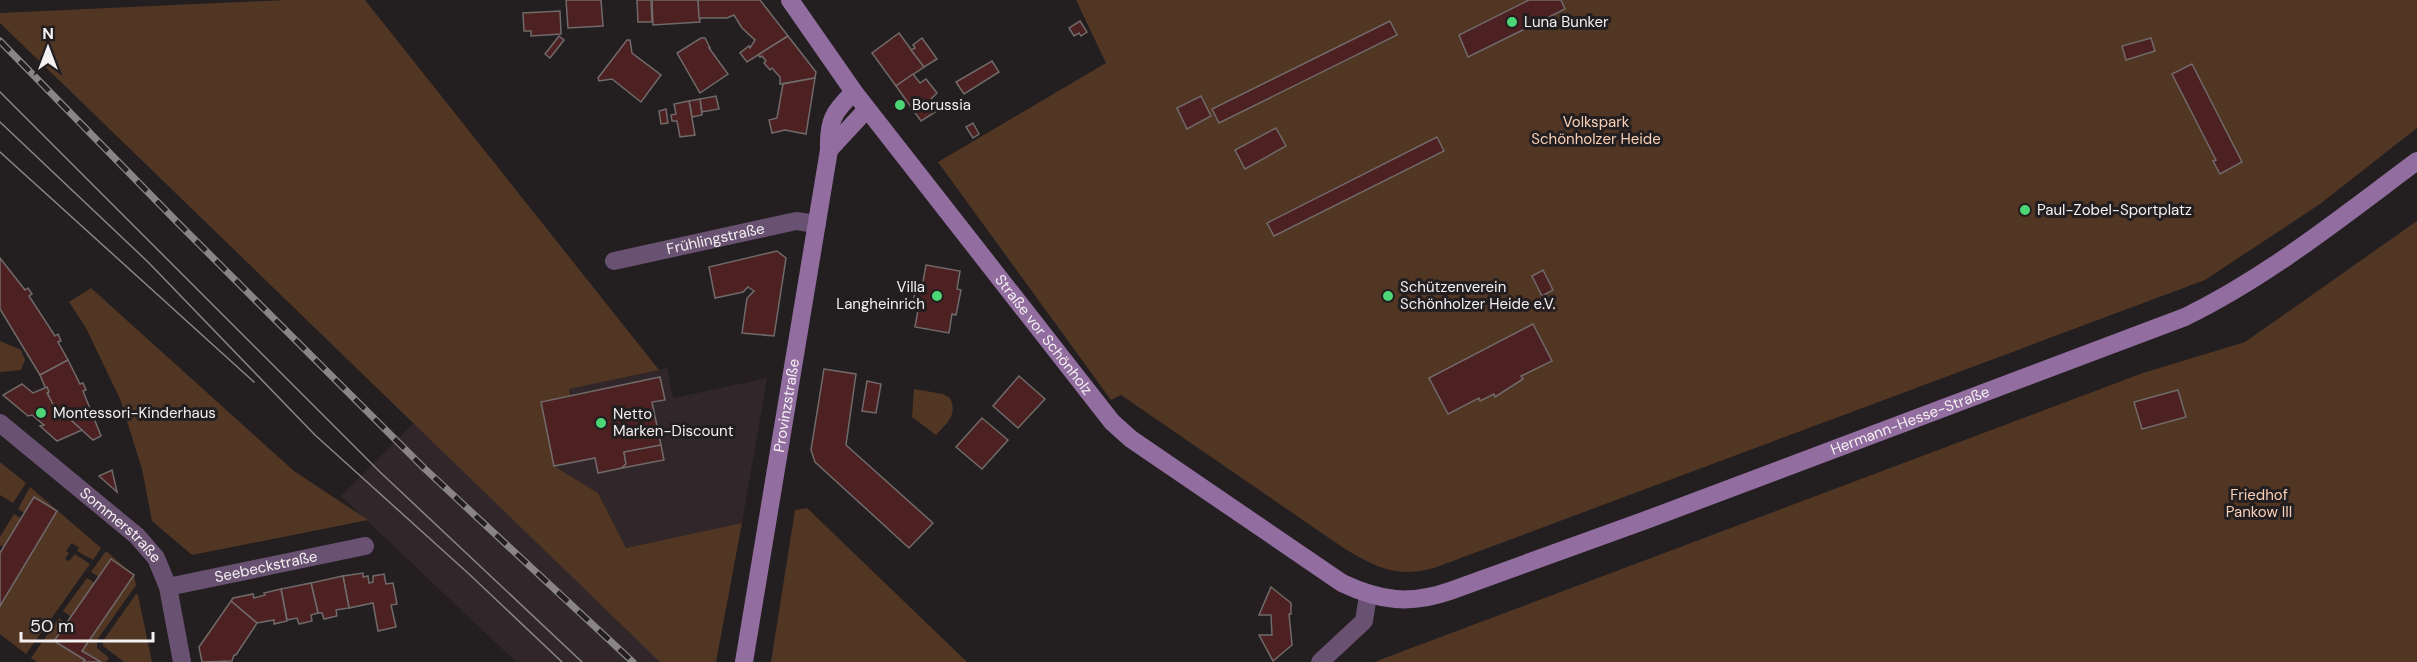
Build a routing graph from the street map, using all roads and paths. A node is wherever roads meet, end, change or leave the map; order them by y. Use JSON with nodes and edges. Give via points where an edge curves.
{"nodes":[{"id":1,"x":790,"y":0,"type":"edge"},
{"id":2,"x":854,"y":92,"type":"junction"},
{"id":3,"x":867,"y":109,"type":"junction"},
{"id":4,"x":829,"y":150,"type":"junction"},
{"id":5,"x":2417,"y":160,"type":"edge"},
{"id":6,"x":817,"y":224,"type":"junction"},
{"id":7,"x":614,"y":261,"type":"dead end"},
{"id":8,"x":0,"y":423,"type":"edge"},
{"id":9,"x":365,"y":546,"type":"dead end"},
{"id":10,"x":168,"y":587,"type":"junction"},
{"id":11,"x":1368,"y":595,"type":"junction"},
{"id":12,"x":182,"y":662,"type":"edge"},
{"id":13,"x":744,"y":662,"type":"edge"},
{"id":14,"x":1320,"y":662,"type":"edge"}],
"edges":[{"from":1,"to":2,"type":"main road","name":"Straße vor Schönholz"},
{"from":2,"to":3,"type":"main road","name":"Straße vor Schönholz"},
{"from":2,"to":4,"type":"main road","name":"Provinzstraße","via":[[835,112],[828,130]]},
{"from":3,"to":4,"type":"main road"},
{"from":3,"to":11,"type":"main road","name":"Straße vor Schönholz","via":[[1112,422],[1342,584]]},
{"from":4,"to":6,"type":"main road","name":"Provinzstraße"},
{"from":5,"to":11,"type":"main road","name":"Hermann-Hesse-Straße","via":[[2307,242],[2223,298],[2185,317],[1433,597],[1394,599]]},
{"from":6,"to":7,"type":"street","name":"Frühlingstraße","via":[[796,221]]},
{"from":6,"to":13,"type":"main road","name":"Provinzstraße"},
{"from":8,"to":10,"type":"street","name":"Sommerstraße","via":[[137,536],[156,558]]},
{"from":9,"to":10,"type":"street","name":"Seebeckstraße"},
{"from":10,"to":12,"type":"street","name":"Sommerstraße"},
{"from":11,"to":14,"type":"street","via":[[1364,621]]}]}
